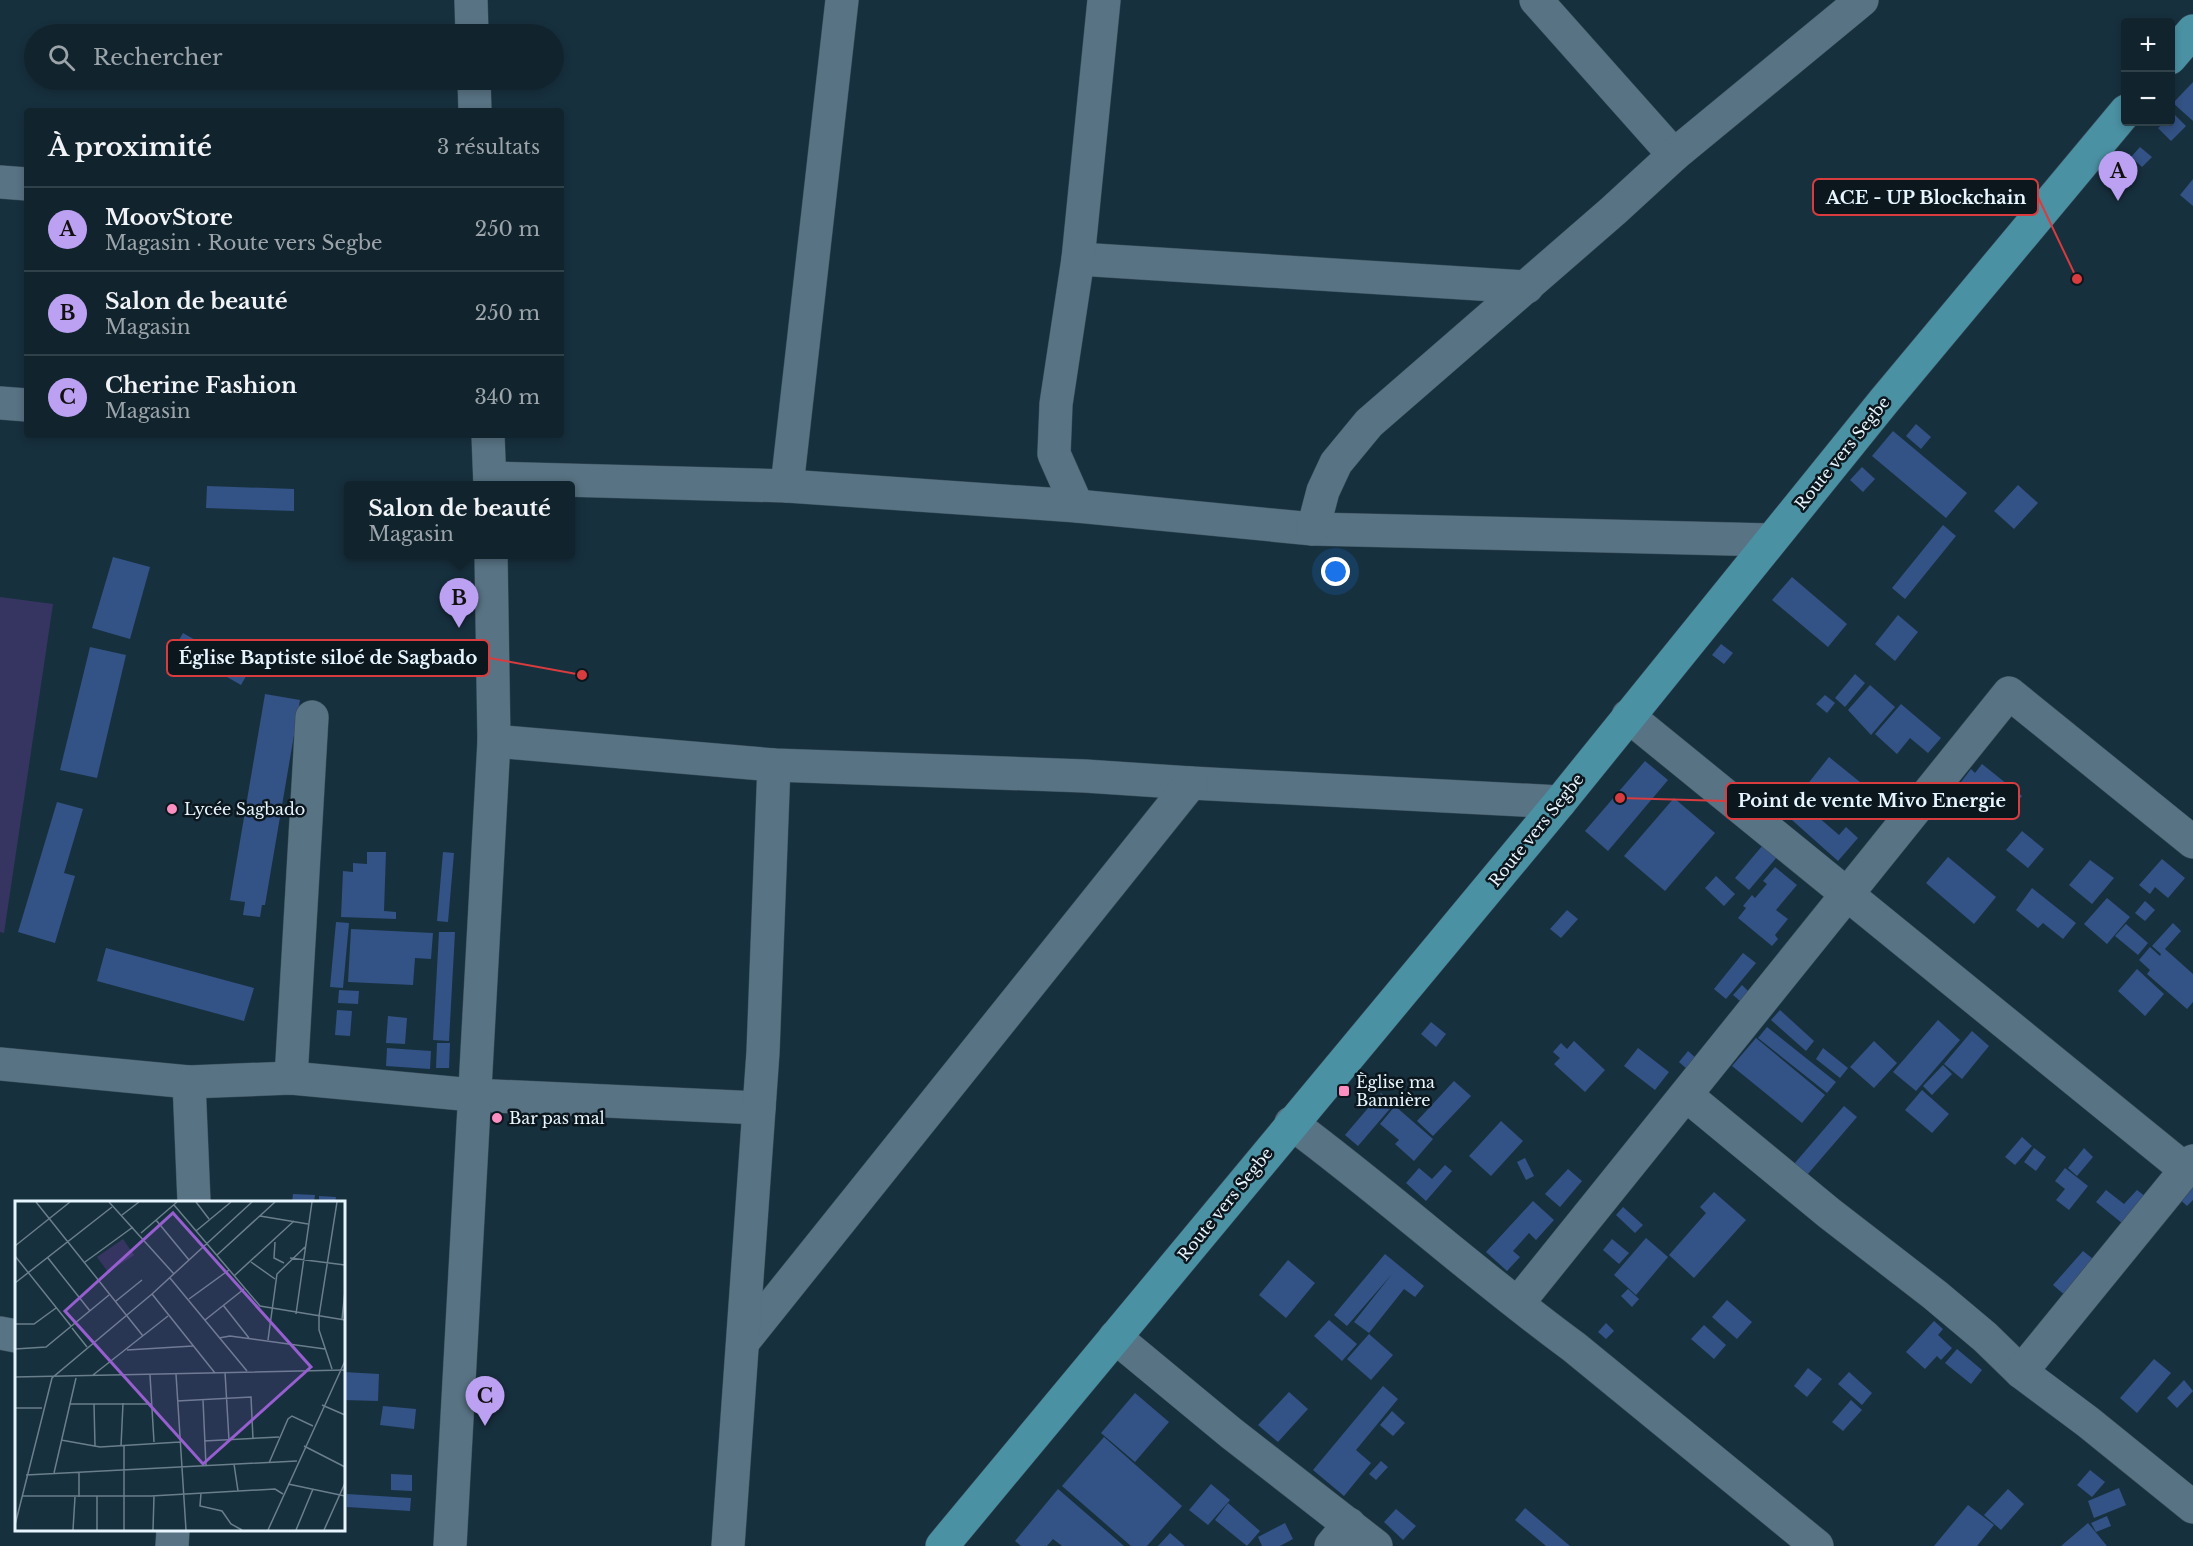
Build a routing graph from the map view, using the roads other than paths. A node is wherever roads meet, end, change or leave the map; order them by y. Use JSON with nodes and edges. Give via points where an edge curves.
{"nodes":[{"id":1,"x":471,"y":0,"type":"edge"},
{"id":2,"x":842,"y":0,"type":"edge"},
{"id":3,"x":1104,"y":0,"type":"edge"},
{"id":4,"x":1536,"y":0,"type":"edge"},
{"id":5,"x":1862,"y":0,"type":"edge"},
{"id":6,"x":472,"y":24,"type":"edge"},
{"id":7,"x":2193,"y":31,"type":"edge"},
{"id":8,"x":2175,"y":52,"type":"edge"},
{"id":9,"x":474,"y":90,"type":"edge"},
{"id":10,"x":475,"y":108,"type":"edge"},
{"id":11,"x":2121,"y":117,"type":"edge"},
{"id":12,"x":1674,"y":155,"type":"junction"},
{"id":13,"x":0,"y":182,"type":"edge"},
{"id":14,"x":24,"y":184,"type":"edge"},
{"id":15,"x":1078,"y":259,"type":"junction"},
{"id":16,"x":1527,"y":287,"type":"junction"},
{"id":17,"x":0,"y":403,"type":"edge"},
{"id":18,"x":24,"y":405,"type":"edge"},
{"id":19,"x":488,"y":438,"type":"edge"},
{"id":20,"x":490,"y":481,"type":"edge"},
{"id":21,"x":575,"y":483,"type":"edge"},
{"id":22,"x":787,"y":486,"type":"junction"},
{"id":23,"x":1077,"y":506,"type":"junction"},
{"id":24,"x":1313,"y":529,"type":"junction"},
{"id":25,"x":1771,"y":540,"type":"junction"},
{"id":26,"x":491,"y":559,"type":"edge"},
{"id":27,"x":1628,"y":716,"type":"junction"},
{"id":28,"x":312,"y":717,"type":"dead end"},
{"id":29,"x":494,"y":741,"type":"junction"},
{"id":30,"x":774,"y":765,"type":"junction"},
{"id":31,"x":1191,"y":783,"type":"junction"},
{"id":32,"x":1560,"y":802,"type":"junction"},
{"id":33,"x":2193,"y":842,"type":"edge"},
{"id":34,"x":1847,"y":895,"type":"junction"},
{"id":35,"x":0,"y":1064,"type":"edge"},
{"id":36,"x":291,"y":1078,"type":"junction"},
{"id":37,"x":189,"y":1082,"type":"junction"},
{"id":38,"x":473,"y":1095,"type":"junction"},
{"id":39,"x":1686,"y":1095,"type":"junction"},
{"id":40,"x":759,"y":1108,"type":"junction"},
{"id":41,"x":1291,"y":1123,"type":"junction"},
{"id":42,"x":2189,"y":1165,"type":"edge"},
{"id":43,"x":194,"y":1201,"type":"edge"},
{"id":44,"x":1518,"y":1303,"type":"junction"},
{"id":45,"x":0,"y":1333,"type":"edge"},
{"id":46,"x":15,"y":1336,"type":"edge"},
{"id":47,"x":1115,"y":1337,"type":"junction"},
{"id":48,"x":743,"y":1342,"type":"junction"},
{"id":49,"x":2021,"y":1372,"type":"junction"},
{"id":50,"x":2193,"y":1508,"type":"edge"},
{"id":51,"x":173,"y":1531,"type":"edge"},
{"id":52,"x":1340,"y":1535,"type":"edge"},
{"id":53,"x":172,"y":1546,"type":"edge"},
{"id":54,"x":450,"y":1546,"type":"edge"},
{"id":55,"x":728,"y":1546,"type":"edge"},
{"id":56,"x":942,"y":1546,"type":"edge"},
{"id":57,"x":1376,"y":1546,"type":"edge"},
{"id":58,"x":1817,"y":1546,"type":"edge"}],
"edges":[{"from":1,"to":6,"type":"street"},
{"from":2,"to":22,"type":"street"},
{"from":3,"to":15,"type":"street"},
{"from":4,"to":12,"type":"street"},
{"from":5,"to":12,"type":"street"},
{"from":7,"to":8,"type":"main road"},
{"from":9,"to":10,"type":"street"},
{"from":11,"to":25,"type":"main road","name":"Route vers Segbe"},
{"from":12,"to":16,"type":"street"},
{"from":13,"to":14,"type":"street"},
{"from":15,"to":16,"type":"street"},
{"from":15,"to":23,"type":"street","via":[[1056,404],[1054,454]]},
{"from":16,"to":24,"type":"street","via":[[1369,423],[1336,463],[1323,491]]},
{"from":17,"to":18,"type":"street"},
{"from":19,"to":20,"type":"street"},
{"from":21,"to":22,"type":"street"},
{"from":22,"to":23,"type":"street"},
{"from":23,"to":24,"type":"street"},
{"from":24,"to":25,"type":"street"},
{"from":25,"to":27,"type":"main road","name":"Route vers Segbe"},
{"from":26,"to":29,"type":"street"},
{"from":27,"to":32,"type":"main road","name":"Route vers Segbe"},
{"from":27,"to":34,"type":"street"},
{"from":28,"to":36,"type":"street"},
{"from":29,"to":30,"type":"street"},
{"from":29,"to":38,"type":"street"},
{"from":30,"to":31,"type":"street"},
{"from":30,"to":40,"type":"street"},
{"from":31,"to":32,"type":"street"},
{"from":31,"to":48,"type":"street"},
{"from":32,"to":41,"type":"main road","name":"Route vers Segbe"},
{"from":33,"to":34,"type":"street","via":[[2009,693]]},
{"from":34,"to":39,"type":"street"},
{"from":34,"to":42,"type":"street"},
{"from":35,"to":37,"type":"street"},
{"from":36,"to":37,"type":"street"},
{"from":36,"to":38,"type":"street"},
{"from":37,"to":43,"type":"street"},
{"from":38,"to":40,"type":"street"},
{"from":38,"to":54,"type":"street"},
{"from":39,"to":44,"type":"street"},
{"from":39,"to":49,"type":"street","via":[[1935,1295]]},
{"from":40,"to":48,"type":"street"},
{"from":41,"to":44,"type":"street"},
{"from":41,"to":47,"type":"main road","name":"Route vers Segbe"},
{"from":42,"to":49,"type":"street"},
{"from":44,"to":58,"type":"street"},
{"from":45,"to":46,"type":"street"},
{"from":47,"to":52,"type":"street","via":[[1223,1426]]},
{"from":47,"to":56,"type":"main road","name":"Route vers Segbe"},
{"from":48,"to":55,"type":"street"},
{"from":49,"to":50,"type":"street"},
{"from":51,"to":53,"type":"street"},
{"from":52,"to":57,"type":"street"}]}
